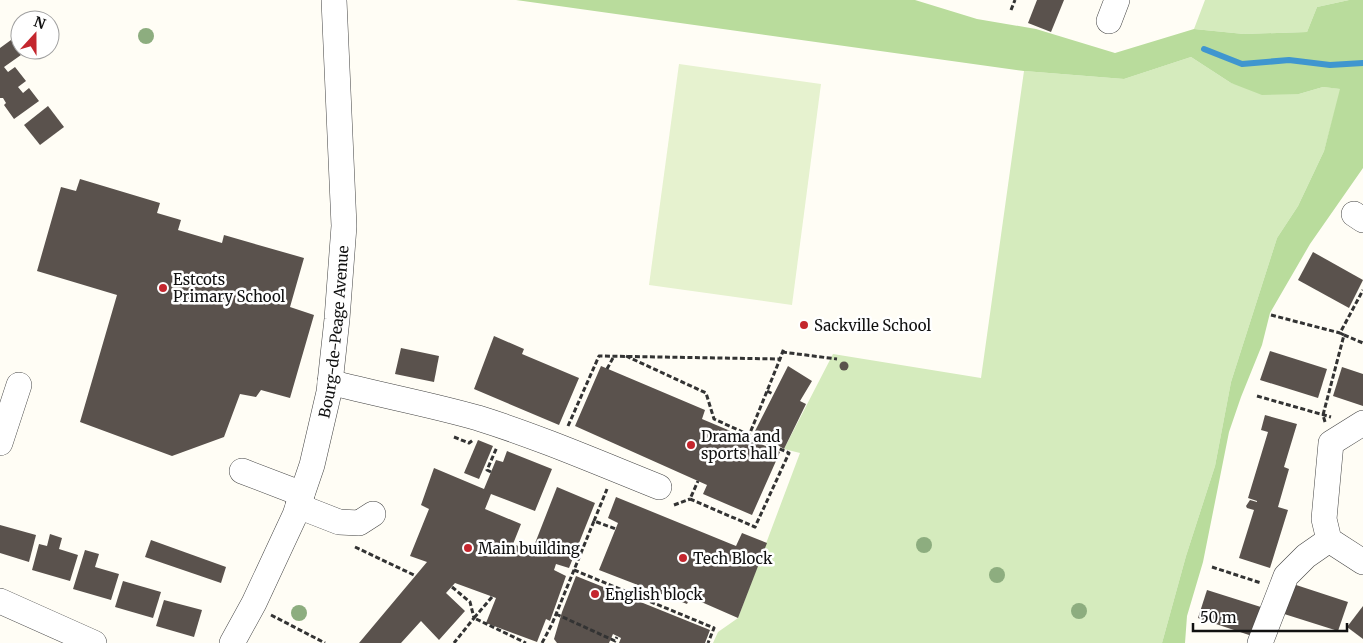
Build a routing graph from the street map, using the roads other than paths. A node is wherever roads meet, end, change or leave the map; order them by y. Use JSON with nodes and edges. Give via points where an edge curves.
{"nodes":[{"id":1,"x":334,"y":0,"type":"edge"},
{"id":2,"x":330,"y":382,"type":"junction"},
{"id":3,"x":19,"y":385,"type":"dead end"},
{"id":4,"x":1361,"y":424,"type":"edge"},
{"id":5,"x":0,"y":443,"type":"edge"},
{"id":6,"x":242,"y":471,"type":"dead end"},
{"id":7,"x":659,"y":488,"type":"dead end"},
{"id":8,"x":300,"y":500,"type":"junction"},
{"id":9,"x":373,"y":514,"type":"dead end"},
{"id":10,"x":1329,"y":540,"type":"junction"},
{"id":11,"x":1363,"y":562,"type":"edge"},
{"id":12,"x":0,"y":601,"type":"edge"},
{"id":13,"x":94,"y":643,"type":"edge"},
{"id":14,"x":232,"y":643,"type":"edge"},
{"id":15,"x":1260,"y":643,"type":"edge"}],
"edges":[{"from":1,"to":2,"type":"street","name":"Bourg-de-Peage Avenue","via":[[344,226]]},
{"from":2,"to":7,"type":"street","via":[[479,419]]},
{"from":2,"to":8,"type":"street","name":"Bourg-de-Peage Avenue","via":[[312,465]]},
{"from":3,"to":5,"type":"street"},
{"from":4,"to":10,"type":"street","via":[[1331,444],[1324,519]]},
{"from":6,"to":8,"type":"street"},
{"from":8,"to":9,"type":"street","via":[[338,522],[359,523]]},
{"from":8,"to":14,"type":"street","name":"Bourg-de-Peage Avenue","via":[[254,603]]},
{"from":10,"to":11,"type":"street"},
{"from":10,"to":15,"type":"street","via":[[1286,576]]},
{"from":12,"to":13,"type":"street"}]}
